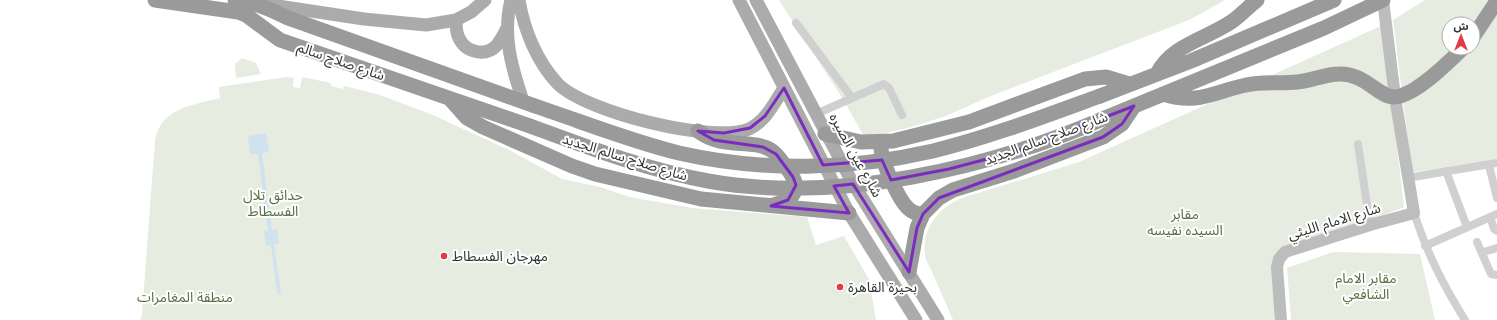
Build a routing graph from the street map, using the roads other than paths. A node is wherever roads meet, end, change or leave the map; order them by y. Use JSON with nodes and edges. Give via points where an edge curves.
{"nodes":[{"id":1,"x":155,"y":0,"type":"edge"},
{"id":2,"x":235,"y":0,"type":"edge"},
{"id":3,"x":485,"y":0,"type":"edge"},
{"id":4,"x":510,"y":0,"type":"edge"},
{"id":5,"x":519,"y":0,"type":"edge"},
{"id":6,"x":739,"y":0,"type":"edge"},
{"id":7,"x":756,"y":0,"type":"edge"},
{"id":8,"x":1257,"y":0,"type":"edge"},
{"id":9,"x":1334,"y":0,"type":"edge"},
{"id":10,"x":1383,"y":0,"type":"edge"},
{"id":11,"x":1497,"y":1,"type":"edge"},
{"id":12,"x":253,"y":2,"type":"junction"},
{"id":13,"x":456,"y":20,"type":"junction"},
{"id":14,"x":796,"y":23,"type":"dead end"},
{"id":15,"x":1481,"y":25,"type":"edge"},
{"id":16,"x":507,"y":28,"type":"junction"},
{"id":17,"x":1455,"y":56,"type":"edge"},
{"id":18,"x":1157,"y":74,"type":"junction"},
{"id":19,"x":1129,"y":84,"type":"junction"},
{"id":20,"x":784,"y":88,"type":"junction"},
{"id":21,"x":1162,"y":94,"type":"junction"},
{"id":22,"x":1395,"y":97,"type":"junction"},
{"id":23,"x":852,"y":98,"type":"junction"},
{"id":24,"x":450,"y":99,"type":"junction"},
{"id":25,"x":529,"y":103,"type":"junction"},
{"id":26,"x":1134,"y":106,"type":"junction"},
{"id":27,"x":816,"y":114,"type":"junction"},
{"id":28,"x":902,"y":115,"type":"dead end"},
{"id":29,"x":530,"y":126,"type":"joint"},
{"id":30,"x":698,"y":131,"type":"junction"},
{"id":31,"x":825,"y":134,"type":"junction"},
{"id":32,"x":881,"y":142,"type":"junction"},
{"id":33,"x":1358,"y":144,"type":"dead end"},
{"id":34,"x":1493,"y":164,"type":"edge"},
{"id":35,"x":1446,"y":171,"type":"junction"},
{"id":36,"x":1407,"y":178,"type":"junction"},
{"id":37,"x":1497,"y":198,"type":"edge"},
{"id":38,"x":770,"y":206,"type":"junction"},
{"id":39,"x":849,"y":213,"type":"junction"},
{"id":40,"x":1414,"y":213,"type":"junction"},
{"id":41,"x":923,"y":214,"type":"junction"},
{"id":42,"x":1493,"y":216,"type":"edge"},
{"id":43,"x":1370,"y":225,"type":"junction"},
{"id":44,"x":1467,"y":228,"type":"junction"},
{"id":45,"x":1497,"y":231,"type":"edge"},
{"id":46,"x":1477,"y":242,"type":"dead end"},
{"id":47,"x":1425,"y":246,"type":"junction"},
{"id":48,"x":1497,"y":248,"type":"edge"},
{"id":49,"x":1487,"y":251,"type":"dead end"},
{"id":50,"x":909,"y":272,"type":"junction"},
{"id":51,"x":1497,"y":275,"type":"edge"},
{"id":52,"x":916,"y":320,"type":"edge"},
{"id":53,"x":938,"y":320,"type":"edge"},
{"id":54,"x":1282,"y":320,"type":"edge"},
{"id":55,"x":1465,"y":320,"type":"edge"}],
"edges":[{"from":1,"to":24,"type":"highway","name":"شارع صلاح سالم","via":[[238,12],[280,40]]},
{"from":2,"to":12,"type":"highway","name":"شارع صلاح سالم"},
{"from":3,"to":13,"type":"main road","name":"شارع صلاح سالم"},
{"from":4,"to":16,"type":"main road"},
{"from":5,"to":30,"type":"main road","via":[[535,50],[552,77],[566,91],[582,101],[610,111]]},
{"from":6,"to":20,"type":"main road"},
{"from":7,"to":27,"type":"main road","name":"شارع عين الصيره"},
{"from":8,"to":18,"type":"highway","via":[[1232,22],[1173,53],[1163,62]]},
{"from":9,"to":18,"type":"highway","name":"شارع صلاح سالم الجديد"},
{"from":10,"to":21,"type":"highway","name":"شارع صلاح سالم الجديد","via":[[1324,28]]},
{"from":10,"to":22,"type":"street"},
{"from":11,"to":15,"type":"highway"},
{"from":12,"to":13,"type":"main road","name":"شارع صلاح سالم","via":[[410,24],[435,24]]},
{"from":12,"to":25,"type":"highway","name":"شارع صلاح سالم","via":[[288,18]]},
{"from":13,"to":16,"type":"main road","via":[[459,39],[465,47],[474,51],[484,52],[493,48]]},
{"from":14,"to":23,"type":"street"},
{"from":16,"to":25,"type":"main road","via":[[510,62]]},
{"from":17,"to":22,"type":"highway","via":[[1410,92]]},
{"from":18,"to":19,"type":"highway","name":"شارع صلاح سالم الجديد"},
{"from":19,"to":25,"type":"highway","name":"شارع صلاح سالم الجديد","bridge":true,"via":[[1017,126],[934,151],[878,161],[809,166],[740,163],[679,153]]},
{"from":19,"to":32,"type":"highway","via":[[1106,77],[1085,79],[970,122],[927,134]]},
{"from":20,"to":30,"type":"main road","via":[[765,116],[750,128],[724,133]]},
{"from":20,"to":39,"type":"main road"},
{"from":21,"to":22,"type":"highway","via":[[1177,98],[1199,98],[1246,85],[1298,82],[1331,74],[1345,74],[1358,77]]},
{"from":21,"to":26,"type":"highway","name":"شارع صلاح سالم الجديد"},
{"from":22,"to":36,"type":"street"},
{"from":23,"to":27,"type":"street"},
{"from":23,"to":28,"type":"street","via":[[886,85]]},
{"from":24,"to":29,"type":"highway","name":"شارع صلاح سالم"},
{"from":24,"to":38,"type":"highway","via":[[461,112],[479,125],[582,170],[687,196]]},
{"from":26,"to":29,"type":"highway","name":"شارع صلاح سالم الجديد","bridge":true,"via":[[1017,151],[949,169],[864,183],[784,188],[735,185],[685,177],[614,157]]},
{"from":26,"to":41,"type":"highway","via":[[1122,124],[1103,137],[1014,171],[953,190],[939,198]]},
{"from":27,"to":31,"type":"main road","name":"شارع عين الصيره"},
{"from":30,"to":38,"type":"highway","via":[[714,140],[763,147],[776,154],[793,177],[796,186],[788,200]]},
{"from":31,"to":32,"type":"highway","via":[[856,142]]},
{"from":31,"to":50,"type":"main road","name":"شارع عين الصيره","via":[[864,203]]},
{"from":32,"to":41,"type":"highway","via":[[883,163],[904,204],[914,212]]},
{"from":33,"to":43,"type":"street"},
{"from":34,"to":35,"type":"street"},
{"from":34,"to":37,"type":"street"},
{"from":35,"to":36,"type":"street"},
{"from":35,"to":44,"type":"street"},
{"from":36,"to":40,"type":"street"},
{"from":38,"to":39,"type":"highway"},
{"from":39,"to":52,"type":"main road"},
{"from":40,"to":43,"type":"street","name":"شارع الامام الليثي"},
{"from":40,"to":47,"type":"street"},
{"from":41,"to":50,"type":"highway","via":[[915,235]]},
{"from":42,"to":44,"type":"street"},
{"from":42,"to":45,"type":"street","via":[[1494,229]]},
{"from":43,"to":54,"type":"street","name":"شارع الامام الليثي","via":[[1285,252],[1277,267]]},
{"from":44,"to":47,"type":"street"},
{"from":46,"to":51,"type":"street","via":[[1491,274]]},
{"from":47,"to":55,"type":"street","via":[[1441,281]]},
{"from":48,"to":49,"type":"street"},
{"from":50,"to":53,"type":"main road","name":"شارع عين الصيره"}]}
